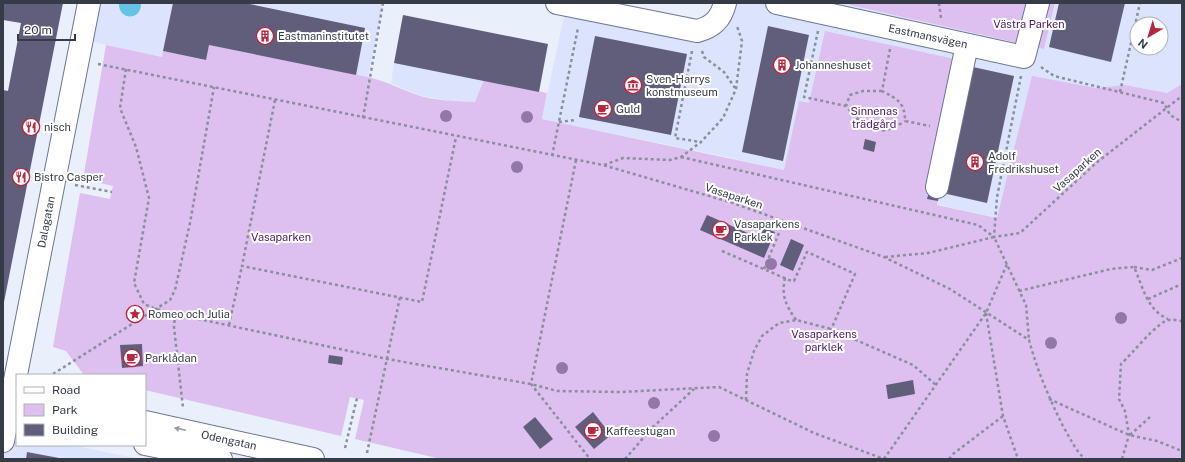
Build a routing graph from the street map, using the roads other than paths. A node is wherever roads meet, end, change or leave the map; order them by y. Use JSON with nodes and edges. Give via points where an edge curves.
{"nodes":[{"id":1,"x":89,"y":3,"type":"edge"},
{"id":2,"x":557,"y":3,"type":"edge"},
{"id":3,"x":725,"y":3,"type":"edge"},
{"id":4,"x":781,"y":3,"type":"edge"},
{"id":5,"x":1038,"y":3,"type":"edge"},
{"id":6,"x":968,"y":45,"type":"junction"},
{"id":7,"x":937,"y":187,"type":"dead end"},
{"id":8,"x":11,"y":393,"type":"edge"},
{"id":9,"x":9,"y":418,"type":"edge"},
{"id":10,"x":146,"y":422,"type":"edge"},
{"id":11,"x":3,"y":441,"type":"edge"},
{"id":12,"x":146,"y":444,"type":"edge"},
{"id":13,"x":221,"y":459,"type":"edge"},
{"id":14,"x":310,"y":459,"type":"edge"}],
"edges":[{"from":1,"to":8,"type":"street","name":"Dalagatan"},
{"from":2,"to":3,"type":"street","via":[[697,43],[706,29],[716,23]]},
{"from":4,"to":6,"type":"street","name":"Eastmansvägen"},
{"from":5,"to":6,"type":"street","name":"Eastmansvägen","via":[[1024,57]]},
{"from":6,"to":7,"type":"street"},
{"from":8,"to":9,"type":"street","name":"Dalagatan"},
{"from":9,"to":11,"type":"street","name":"Dalagatan"},
{"from":14,"to":10,"type":"street","name":"Odengatan","one_way":true},
{"from":12,"to":13,"type":"street","name":"Odengatan"}]}
